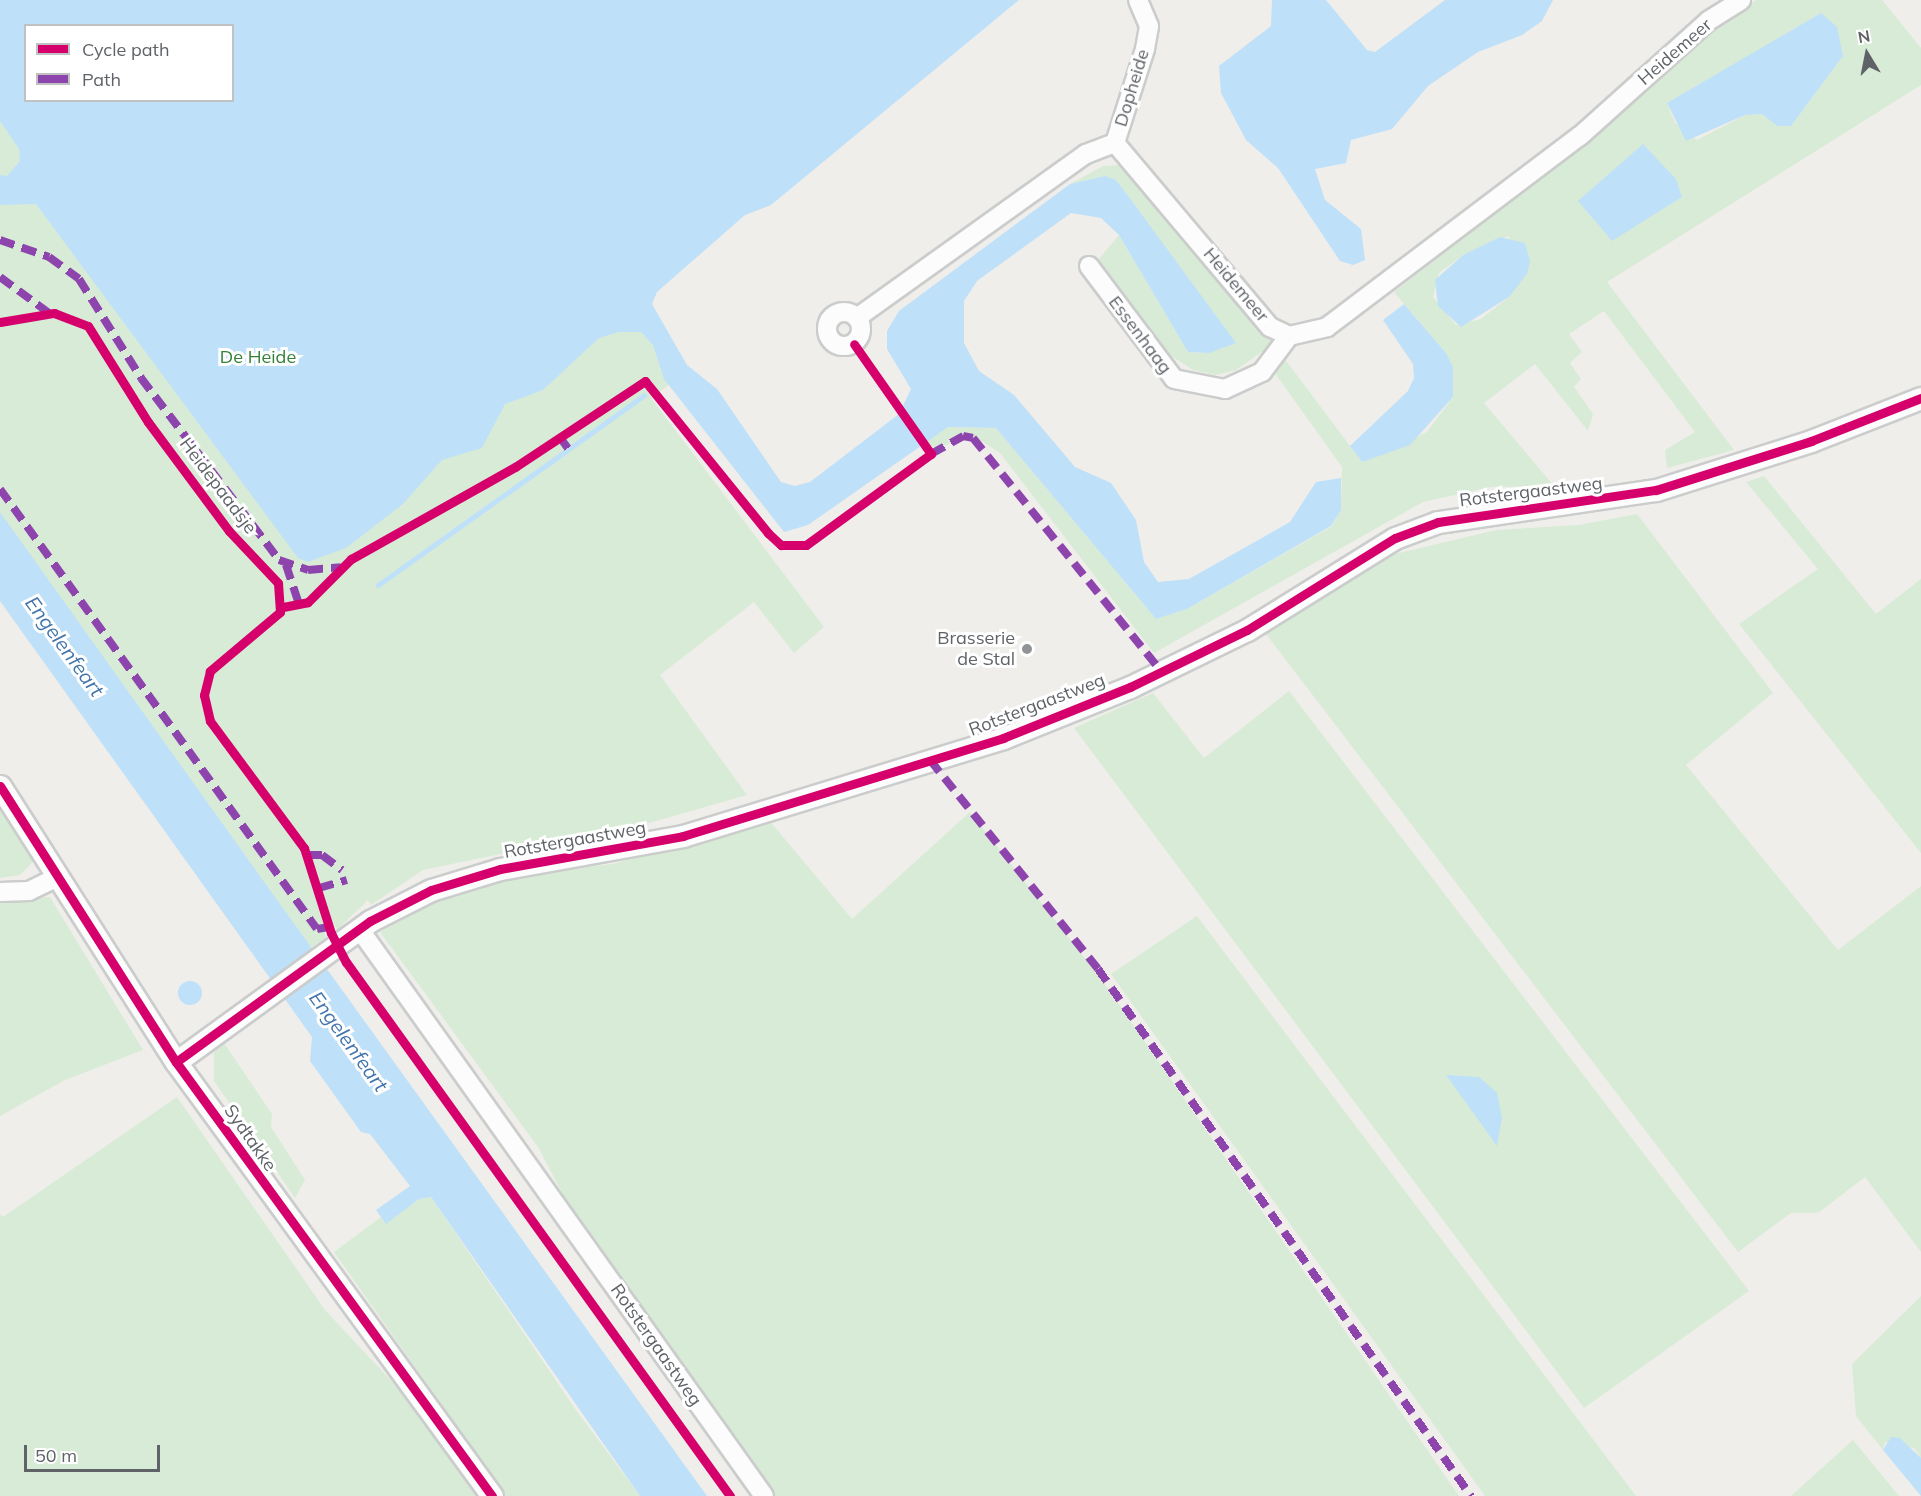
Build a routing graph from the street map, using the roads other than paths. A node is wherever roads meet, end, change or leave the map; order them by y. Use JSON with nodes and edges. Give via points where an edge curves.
{"nodes":[{"id":1,"x":1138,"y":0,"type":"edge"},
{"id":2,"x":1741,"y":0,"type":"edge"},
{"id":3,"x":1115,"y":143,"type":"junction"},
{"id":4,"x":1089,"y":266,"type":"dead end"},
{"id":5,"x":858,"y":317,"type":"dead end"},
{"id":6,"x":1289,"y":336,"type":"junction"},
{"id":7,"x":1921,"y":398,"type":"edge"},
{"id":8,"x":0,"y":786,"type":"edge"},
{"id":9,"x":56,"y":878,"type":"junction"},
{"id":10,"x":0,"y":892,"type":"edge"},
{"id":11,"x":360,"y":930,"type":"junction"},
{"id":12,"x":176,"y":1062,"type":"junction"},
{"id":13,"x":492,"y":1496,"type":"edge"},
{"id":14,"x":764,"y":1496,"type":"edge"}],
"edges":[{"from":1,"to":3,"type":"street","name":"Dopheide","via":[[1149,26]]},
{"from":2,"to":6,"type":"street","name":"Heidemeer","via":[[1708,21],[1580,136],[1327,327]]},
{"from":3,"to":5,"type":"street","via":[[1086,154]]},
{"from":3,"to":6,"type":"street","name":"Heidemeer","via":[[1270,327]]},
{"from":4,"to":6,"type":"street","name":"Essenhaag","via":[[1174,380],[1225,389],[1262,372]]},
{"from":7,"to":11,"type":"street","name":"Rotstergaastweg","via":[[1811,441],[1656,490],[1438,522],[1395,538],[1247,630],[1130,687],[1003,738],[683,836],[470,876],[400,904]]},
{"from":8,"to":9,"type":"street","name":"Sydtakke"},
{"from":9,"to":10,"type":"street","via":[[28,891]]},
{"from":9,"to":12,"type":"street","name":"Sydtakke"},
{"from":11,"to":12,"type":"street","name":"Rotstergaastweg"},
{"from":11,"to":14,"type":"street","name":"Rotstergaastweg"},
{"from":12,"to":13,"type":"street","name":"Sydtakke"}]}
